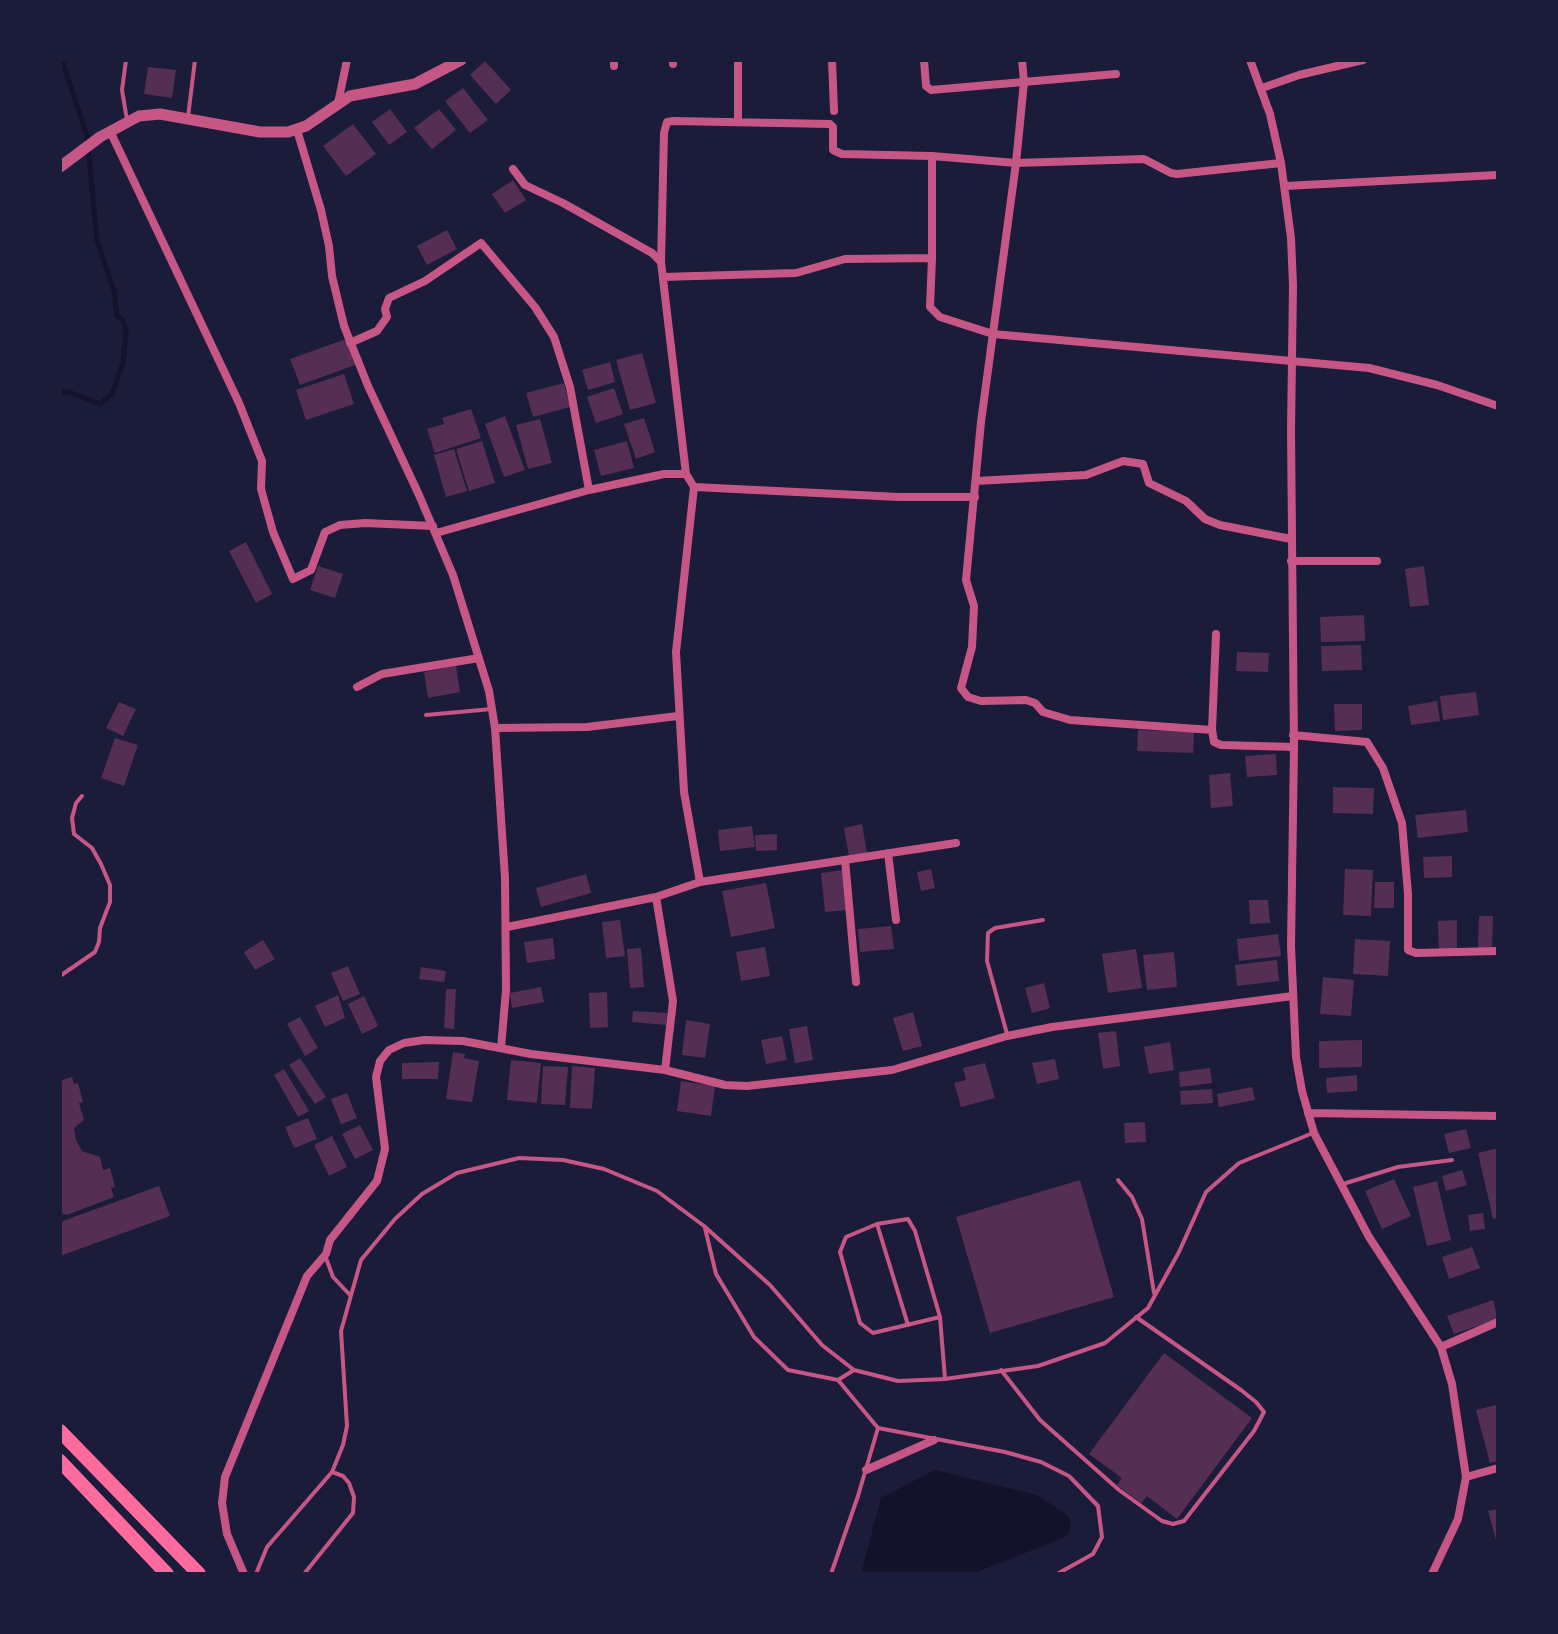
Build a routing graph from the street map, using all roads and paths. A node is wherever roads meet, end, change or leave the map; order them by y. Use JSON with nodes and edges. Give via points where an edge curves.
{"nodes":[{"id":1,"x":126,"y":60,"type":"edge"},
{"id":2,"x":195,"y":60,"type":"edge"},
{"id":3,"x":347,"y":60,"type":"edge"},
{"id":4,"x":461,"y":60,"type":"edge"},
{"id":5,"x":738,"y":60,"type":"edge"},
{"id":6,"x":832,"y":60,"type":"edge"},
{"id":7,"x":924,"y":60,"type":"edge"},
{"id":8,"x":1022,"y":60,"type":"edge"},
{"id":9,"x":1250,"y":60,"type":"edge"},
{"id":10,"x":1363,"y":60,"type":"edge"},
{"id":11,"x":1116,"y":74,"type":"dead end"},
{"id":12,"x":1024,"y":82,"type":"junction"},
{"id":13,"x":1262,"y":88,"type":"junction"},
{"id":14,"x":338,"y":103,"type":"junction"},
{"id":15,"x":834,"y":111,"type":"dead end"},
{"id":16,"x":127,"y":120,"type":"junction"},
{"id":17,"x":188,"y":120,"type":"junction"},
{"id":18,"x":738,"y":121,"type":"junction"},
{"id":19,"x":297,"y":130,"type":"junction"},
{"id":20,"x":105,"y":134,"type":"junction"},
{"id":21,"x":932,"y":156,"type":"junction"},
{"id":22,"x":1016,"y":163,"type":"junction"},
{"id":23,"x":1281,"y":163,"type":"junction"},
{"id":24,"x":60,"y":167,"type":"edge"},
{"id":25,"x":513,"y":169,"type":"dead end"},
{"id":26,"x":1498,"y":175,"type":"edge"},
{"id":27,"x":1285,"y":186,"type":"junction"},
{"id":28,"x":932,"y":258,"type":"junction"},
{"id":29,"x":661,"y":262,"type":"junction"},
{"id":30,"x":663,"y":277,"type":"junction"},
{"id":31,"x":993,"y":334,"type":"junction"},
{"id":32,"x":350,"y":343,"type":"junction"},
{"id":33,"x":1293,"y":361,"type":"junction"},
{"id":34,"x":1498,"y":406,"type":"edge"},
{"id":35,"x":686,"y":474,"type":"junction"},
{"id":36,"x":976,"y":481,"type":"junction"},
{"id":37,"x":694,"y":487,"type":"junction"},
{"id":38,"x":589,"y":490,"type":"junction"},
{"id":39,"x":975,"y":497,"type":"junction"},
{"id":40,"x":435,"y":530,"type":"junction"},
{"id":41,"x":1291,"y":539,"type":"junction"},
{"id":42,"x":1291,"y":561,"type":"junction"},
{"id":43,"x":1377,"y":561,"type":"dead end"},
{"id":44,"x":1216,"y":634,"type":"dead end"},
{"id":45,"x":479,"y":658,"type":"junction"},
{"id":46,"x":357,"y":687,"type":"dead end"},
{"id":47,"x":492,"y":709,"type":"junction"},
{"id":48,"x":426,"y":715,"type":"dead end"},
{"id":49,"x":678,"y":716,"type":"junction"},
{"id":50,"x":495,"y":728,"type":"junction"},
{"id":51,"x":1212,"y":730,"type":"junction"},
{"id":52,"x":1293,"y":735,"type":"junction"},
{"id":53,"x":1294,"y":747,"type":"junction"},
{"id":54,"x":82,"y":796,"type":"dead end"},
{"id":55,"x":956,"y":843,"type":"dead end"},
{"id":56,"x":888,"y":853,"type":"junction"},
{"id":57,"x":845,"y":860,"type":"junction"},
{"id":58,"x":700,"y":882,"type":"junction"},
{"id":59,"x":656,"y":897,"type":"junction"},
{"id":60,"x":896,"y":920,"type":"dead end"},
{"id":61,"x":1043,"y":920,"type":"dead end"},
{"id":62,"x":507,"y":927,"type":"junction"},
{"id":63,"x":1498,"y":951,"type":"edge"},
{"id":64,"x":60,"y":976,"type":"edge"},
{"id":65,"x":856,"y":982,"type":"dead end"},
{"id":66,"x":1293,"y":996,"type":"junction"},
{"id":67,"x":1007,"y":1036,"type":"junction"},
{"id":68,"x":501,"y":1048,"type":"junction"},
{"id":69,"x":665,"y":1070,"type":"junction"},
{"id":70,"x":1308,"y":1113,"type":"junction"},
{"id":71,"x":1498,"y":1116,"type":"edge"},
{"id":72,"x":1314,"y":1133,"type":"junction"},
{"id":73,"x":1452,"y":1160,"type":"dead end"},
{"id":74,"x":1118,"y":1180,"type":"dead end"},
{"id":75,"x":1341,"y":1185,"type":"junction"},
{"id":76,"x":877,"y":1224,"type":"junction"},
{"id":77,"x":704,"y":1226,"type":"junction"},
{"id":78,"x":326,"y":1254,"type":"junction"},
{"id":79,"x":350,"y":1295,"type":"junction"},
{"id":80,"x":1155,"y":1295,"type":"junction"},
{"id":81,"x":940,"y":1317,"type":"junction"},
{"id":82,"x":1136,"y":1317,"type":"junction"},
{"id":83,"x":1498,"y":1322,"type":"edge"},
{"id":84,"x":908,"y":1325,"type":"junction"},
{"id":85,"x":1441,"y":1347,"type":"junction"},
{"id":86,"x":854,"y":1370,"type":"junction"},
{"id":87,"x":1001,"y":1370,"type":"junction"},
{"id":88,"x":945,"y":1379,"type":"junction"},
{"id":89,"x":838,"y":1380,"type":"junction"},
{"id":90,"x":878,"y":1428,"type":"junction"},
{"id":91,"x":60,"y":1431,"type":"edge"},
{"id":92,"x":934,"y":1440,"type":"junction"},
{"id":93,"x":60,"y":1461,"type":"edge"},
{"id":94,"x":1498,"y":1468,"type":"edge"},
{"id":95,"x":866,"y":1470,"type":"junction"},
{"id":96,"x":332,"y":1472,"type":"junction"},
{"id":97,"x":1466,"y":1477,"type":"junction"},
{"id":98,"x":167,"y":1574,"type":"edge"},
{"id":99,"x":199,"y":1574,"type":"edge"},
{"id":100,"x":244,"y":1574,"type":"edge"},
{"id":101,"x":256,"y":1574,"type":"edge"},
{"id":102,"x":304,"y":1574,"type":"edge"},
{"id":103,"x":831,"y":1574,"type":"edge"},
{"id":104,"x":1057,"y":1574,"type":"edge"},
{"id":105,"x":1432,"y":1574,"type":"edge"}],
"edges":[{"from":1,"to":16,"type":"lane","via":[[122,90]]},
{"from":2,"to":17,"type":"lane"},
{"from":3,"to":14,"type":"street"},
{"from":4,"to":14,"type":"street","via":[[415,84],[357,94]]},
{"from":5,"to":18,"type":"street"},
{"from":6,"to":15,"type":"street"},
{"from":7,"to":12,"type":"street","via":[[931,90]]},
{"from":8,"to":12,"type":"street"},
{"from":9,"to":13,"type":"street"},
{"from":10,"to":13,"type":"street"},
{"from":11,"to":12,"type":"street"},
{"from":12,"to":22,"type":"street"},
{"from":13,"to":23,"type":"street"},
{"from":14,"to":19,"type":"street"},
{"from":16,"to":17,"type":"street","via":[[150,114]]},
{"from":16,"to":20,"type":"street"},
{"from":17,"to":19,"type":"street","via":[[260,132]]},
{"from":18,"to":21,"type":"street","via":[[833,125],[833,150],[842,154]]},
{"from":18,"to":29,"type":"street","via":[[667,122]]},
{"from":19,"to":32,"type":"street"},
{"from":20,"to":24,"type":"street"},
{"from":20,"to":40,"type":"street","via":[[239,403],[262,461],[261,489],[273,532],[293,579],[311,570],[325,532],[340,525]]},
{"from":21,"to":22,"type":"street"},
{"from":21,"to":28,"type":"street"},
{"from":22,"to":23,"type":"street","via":[[1144,159],[1177,174]]},
{"from":22,"to":31,"type":"street"},
{"from":23,"to":27,"type":"street"},
{"from":25,"to":29,"type":"street","via":[[525,185]]},
{"from":26,"to":27,"type":"street"},
{"from":27,"to":33,"type":"street"},
{"from":28,"to":30,"type":"street","via":[[845,259],[796,273]]},
{"from":28,"to":31,"type":"street","via":[[934,313]]},
{"from":29,"to":30,"type":"street"},
{"from":30,"to":35,"type":"street"},
{"from":31,"to":33,"type":"street"},
{"from":31,"to":36,"type":"street"},
{"from":32,"to":38,"type":"street","via":[[377,331],[387,317],[389,298],[481,243],[554,337],[570,387]]},
{"from":32,"to":40,"type":"street"},
{"from":33,"to":34,"type":"street","via":[[1369,368]]},
{"from":33,"to":41,"type":"street"},
{"from":35,"to":37,"type":"street"},
{"from":35,"to":38,"type":"street"},
{"from":36,"to":39,"type":"street"},
{"from":36,"to":41,"type":"street","via":[[1086,475],[1123,461],[1143,464],[1149,483],[1186,501],[1205,519]]},
{"from":37,"to":39,"type":"street"},
{"from":37,"to":49,"type":"street","via":[[676,652]]},
{"from":38,"to":40,"type":"street"},
{"from":39,"to":51,"type":"street","via":[[966,580],[974,606],[972,647],[961,688],[968,697],[1026,700],[1070,720]]},
{"from":40,"to":45,"type":"street"},
{"from":41,"to":42,"type":"street"},
{"from":42,"to":43,"type":"street"},
{"from":42,"to":52,"type":"street"},
{"from":44,"to":51,"type":"street"},
{"from":45,"to":46,"type":"street","via":[[382,674]]},
{"from":45,"to":47,"type":"street"},
{"from":47,"to":48,"type":"lane"},
{"from":47,"to":50,"type":"street"},
{"from":49,"to":50,"type":"street","via":[[587,727]]},
{"from":49,"to":58,"type":"street","via":[[684,792]]},
{"from":50,"to":62,"type":"street"},
{"from":51,"to":53,"type":"street","via":[[1214,742],[1221,745]]},
{"from":52,"to":53,"type":"street"},
{"from":52,"to":63,"type":"street","via":[[1367,742],[1383,768],[1402,823],[1408,950]]},
{"from":53,"to":66,"type":"street"},
{"from":54,"to":64,"type":"lane","via":[[72,818],[74,834],[92,848],[101,864],[110,902],[95,952]]},
{"from":55,"to":56,"type":"street"},
{"from":56,"to":57,"type":"street"},
{"from":56,"to":60,"type":"street"},
{"from":57,"to":58,"type":"street"},
{"from":57,"to":65,"type":"street"},
{"from":58,"to":59,"type":"street"},
{"from":59,"to":62,"type":"street"},
{"from":59,"to":69,"type":"street","via":[[673,1001]]},
{"from":61,"to":67,"type":"lane","via":[[988,933],[987,961]]},
{"from":62,"to":68,"type":"street"},
{"from":66,"to":67,"type":"street"},
{"from":66,"to":70,"type":"street","via":[[1296,1057]]},
{"from":67,"to":69,"type":"street","via":[[892,1070],[794,1082],[725,1085]]},
{"from":68,"to":69,"type":"street"},
{"from":68,"to":78,"type":"street","via":[[424,1040],[389,1050],[376,1077],[383,1165],[377,1181],[330,1240]]},
{"from":70,"to":71,"type":"street"},
{"from":70,"to":72,"type":"street"},
{"from":72,"to":75,"type":"street"},
{"from":72,"to":80,"type":"lane","via":[[1239,1163],[1206,1192]]},
{"from":73,"to":75,"type":"lane","via":[[1398,1167]]},
{"from":74,"to":80,"type":"lane","via":[[1142,1219]]},
{"from":75,"to":85,"type":"street"},
{"from":76,"to":81,"type":"lane","via":[[908,1219]]},
{"from":76,"to":84,"type":"lane"},
{"from":76,"to":84,"type":"lane","via":[[846,1237],[840,1252],[860,1323],[873,1333]]},
{"from":77,"to":79,"type":"lane","via":[[657,1191],[604,1169],[519,1158],[457,1173],[422,1194],[361,1260]]},
{"from":77,"to":86,"type":"lane","via":[[770,1285],[822,1345]]},
{"from":77,"to":89,"type":"lane","via":[[716,1274],[754,1337],[788,1370]]},
{"from":78,"to":79,"type":"lane","via":[[333,1277]]},
{"from":78,"to":100,"type":"street","via":[[307,1276],[290,1313],[225,1477],[227,1534]]},
{"from":79,"to":96,"type":"lane","via":[[341,1331],[347,1426]]},
{"from":80,"to":82,"type":"lane"},
{"from":81,"to":84,"type":"lane"},
{"from":81,"to":88,"type":"lane"},
{"from":82,"to":87,"type":"lane","via":[[1105,1343],[1038,1366]]},
{"from":82,"to":87,"type":"lane","via":[[1264,1412],[1184,1521],[1162,1521],[1108,1481],[1040,1420]]},
{"from":83,"to":85,"type":"street"},
{"from":85,"to":97,"type":"street"},
{"from":86,"to":88,"type":"lane","via":[[898,1381]]},
{"from":86,"to":89,"type":"lane"},
{"from":87,"to":88,"type":"lane"},
{"from":89,"to":90,"type":"lane"},
{"from":90,"to":92,"type":"lane"},
{"from":90,"to":95,"type":"lane"},
{"from":91,"to":99,"type":"highway"},
{"from":92,"to":95,"type":"street"},
{"from":92,"to":104,"type":"lane","via":[[1041,1462],[1069,1476],[1098,1506],[1102,1537],[1093,1554]]},
{"from":93,"to":98,"type":"highway"},
{"from":94,"to":97,"type":"street"},
{"from":95,"to":103,"type":"lane"},
{"from":96,"to":101,"type":"lane","via":[[267,1547]]},
{"from":96,"to":102,"type":"lane","via":[[349,1483],[353,1513]]},
{"from":97,"to":105,"type":"street","via":[[1458,1519]]}]}
